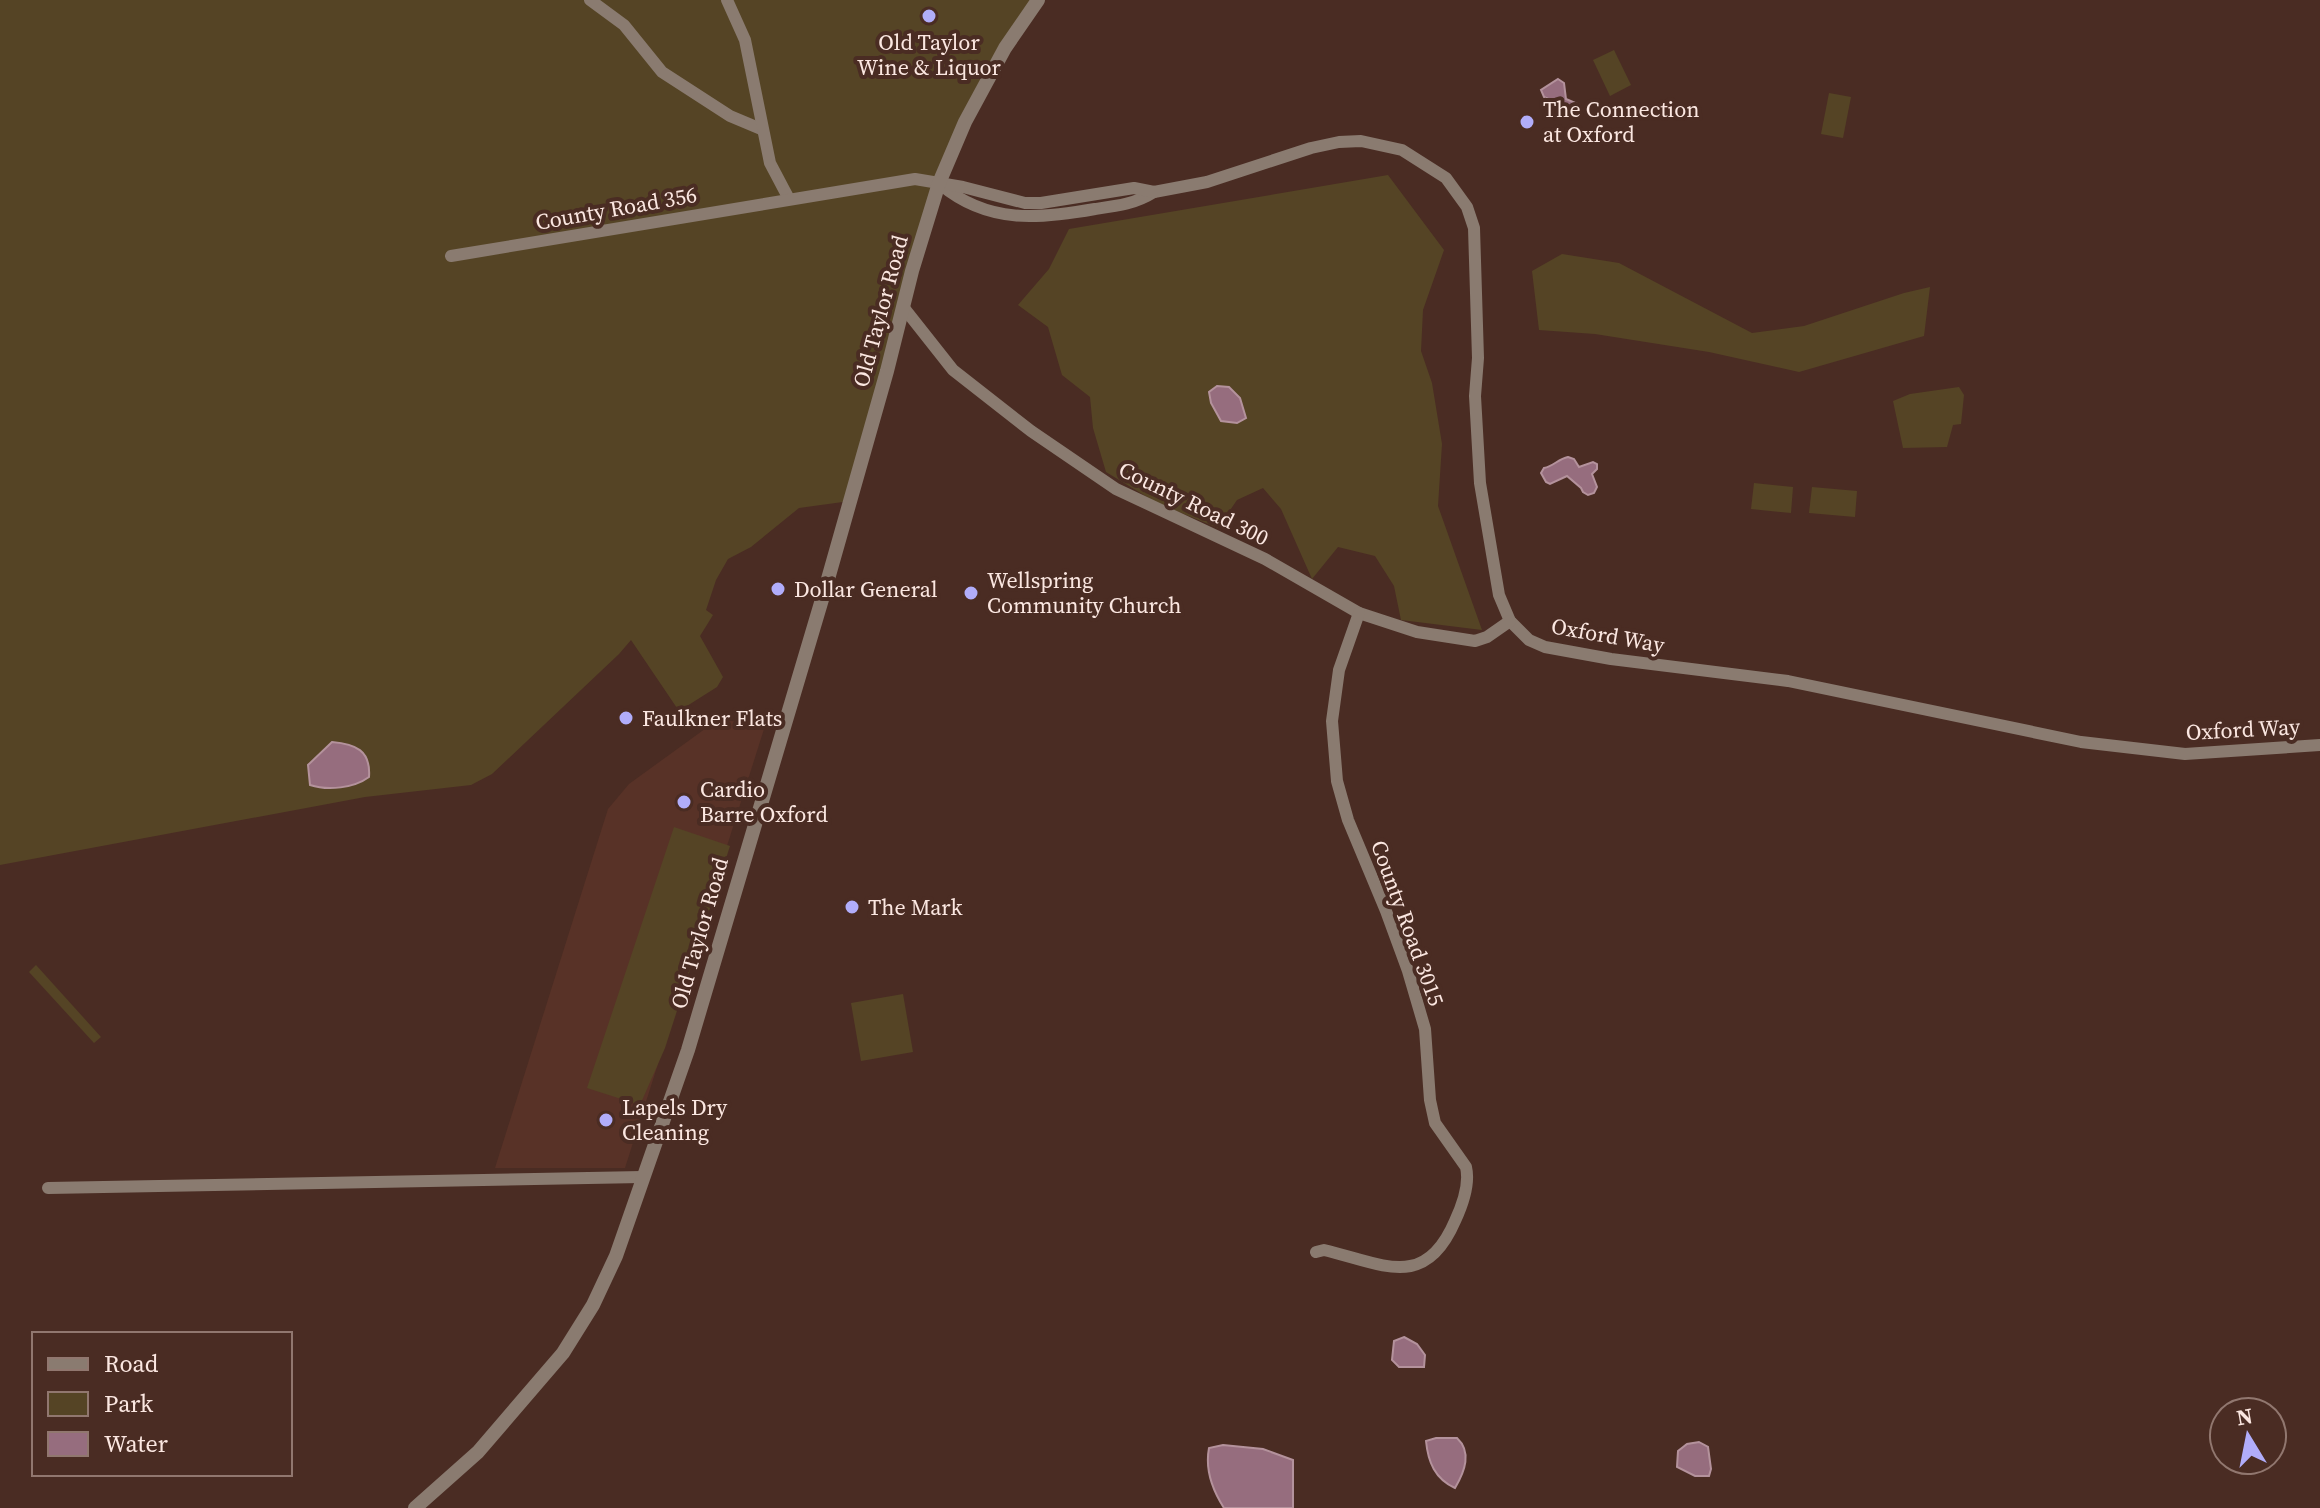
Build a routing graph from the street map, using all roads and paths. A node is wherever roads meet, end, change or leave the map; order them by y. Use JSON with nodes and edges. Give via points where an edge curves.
{"nodes":[{"id":1,"x":590,"y":0,"type":"edge"},
{"id":2,"x":727,"y":0,"type":"edge"},
{"id":3,"x":1038,"y":0,"type":"edge"},
{"id":4,"x":761,"y":129,"type":"junction"},
{"id":5,"x":939,"y":183,"type":"junction"},
{"id":6,"x":789,"y":199,"type":"junction"},
{"id":7,"x":451,"y":256,"type":"dead end"},
{"id":8,"x":904,"y":308,"type":"junction"},
{"id":9,"x":1359,"y":613,"type":"junction"},
{"id":10,"x":1510,"y":621,"type":"junction"},
{"id":11,"x":2320,"y":745,"type":"edge"},
{"id":12,"x":642,"y":1177,"type":"junction"},
{"id":13,"x":48,"y":1188,"type":"dead end"},
{"id":14,"x":1316,"y":1252,"type":"dead end"},
{"id":15,"x":415,"y":1508,"type":"edge"}],
"edges":[{"from":1,"to":4,"type":"street","via":[[624,25],[662,72],[730,116]]},
{"from":2,"to":4,"type":"street","via":[[745,40]]},
{"from":3,"to":5,"type":"street","name":"Old Taylor Road","via":[[1005,48]]},
{"from":4,"to":6,"type":"street","via":[[770,163]]},
{"from":5,"to":6,"type":"street","name":"County Road 356","via":[[915,179]]},
{"from":5,"to":8,"type":"street","name":"Old Taylor Road"},
{"from":5,"to":10,"type":"street","via":[[1025,203],[1134,188],[1154,192],[1207,182],[1311,148],[1361,141],[1402,150],[1446,178],[1467,207],[1474,228],[1476,443],[1495,579]]},
{"from":6,"to":7,"type":"street","name":"County Road 356"},
{"from":8,"to":9,"type":"street","name":"County Road 300","via":[[953,370],[1116,489],[1265,559]]},
{"from":8,"to":12,"type":"street","name":"Old Taylor Road","via":[[688,1050]]},
{"from":9,"to":10,"type":"street","name":"County Road 300","via":[[1417,632],[1475,641]]},
{"from":9,"to":14,"type":"street","name":"County Road 3015","via":[[1339,670],[1332,721],[1337,781],[1425,1029],[1435,1123],[1468,1175],[1449,1236],[1423,1264],[1390,1267]]},
{"from":10,"to":11,"type":"street","name":"Oxford Way","via":[[1519,633],[1545,647],[1788,681],[2081,742],[2185,754]]},
{"from":12,"to":13,"type":"street"},
{"from":12,"to":15,"type":"street","name":"Old Taylor Road","via":[[616,1256],[563,1353],[478,1452]]}]}
